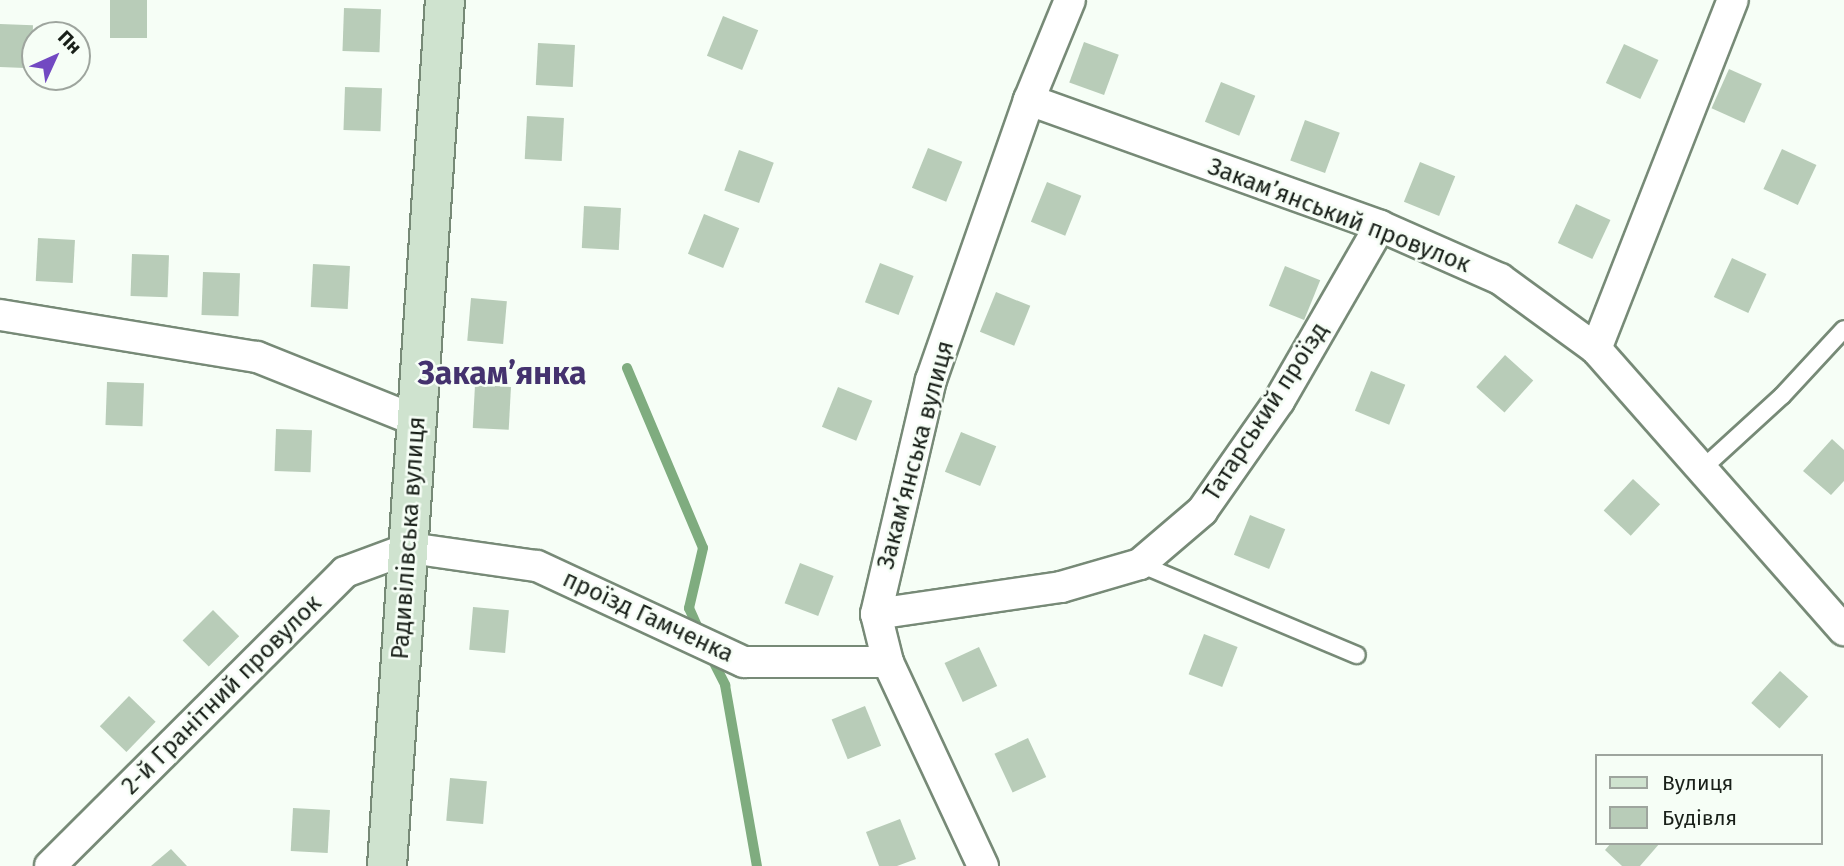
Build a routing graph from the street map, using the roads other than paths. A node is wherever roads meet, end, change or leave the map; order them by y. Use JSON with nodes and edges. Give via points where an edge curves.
{"nodes":[{"id":1,"x":445,"y":0,"type":"edge"},
{"id":2,"x":1070,"y":0,"type":"edge"},
{"id":3,"x":1733,"y":0,"type":"edge"},
{"id":4,"x":1029,"y":100,"type":"junction"},
{"id":5,"x":1380,"y":226,"type":"junction"},
{"id":6,"x":0,"y":315,"type":"edge"},
{"id":7,"x":1844,"y":329,"type":"edge"},
{"id":8,"x":1596,"y":349,"type":"junction"},
{"id":9,"x":417,"y":421,"type":"junction"},
{"id":10,"x":1702,"y":469,"type":"junction"},
{"id":11,"x":410,"y":548,"type":"junction"},
{"id":12,"x":1140,"y":564,"type":"junction"},
{"id":13,"x":876,"y":614,"type":"junction"},
{"id":14,"x":1844,"y":630,"type":"edge"},
{"id":15,"x":1357,"y":655,"type":"dead end"},
{"id":16,"x":888,"y":662,"type":"junction"},
{"id":17,"x":50,"y":866,"type":"edge"},
{"id":18,"x":387,"y":866,"type":"edge"},
{"id":19,"x":983,"y":866,"type":"edge"}],
"edges":[{"from":1,"to":9,"type":"street","name":"Радивілівська вулиця"},
{"from":2,"to":4,"type":"street","name":"Закамʼянська вулиця"},
{"from":3,"to":8,"type":"street"},
{"from":4,"to":5,"type":"street","name":"Закамʼянський провулок"},
{"from":4,"to":13,"type":"street","name":"Закамʼянська вулиця","via":[[931,380]]},
{"from":5,"to":8,"type":"street","name":"Закамʼянський провулок","via":[[1500,279]]},
{"from":5,"to":12,"type":"street","name":"Татарський проїзд","via":[[1279,401],[1202,511]]},
{"from":6,"to":9,"type":"street","via":[[257,356]]},
{"from":7,"to":10,"type":"lane","via":[[1782,396]]},
{"from":8,"to":10,"type":"street","name":"Закамʼянський провулок"},
{"from":9,"to":11,"type":"street","name":"Радивілівська вулиця"},
{"from":10,"to":14,"type":"street","name":"Закамʼянський провулок"},
{"from":11,"to":16,"type":"street","name":"проїзд Гамченка","via":[[537,566],[744,662]]},
{"from":11,"to":17,"type":"street","name":"2-й Гранітний провулок","via":[[345,572]]},
{"from":11,"to":18,"type":"street","name":"Радивілівська вулиця"},
{"from":12,"to":13,"type":"street","name":"Татарський проїзд","via":[[1060,587]]},
{"from":12,"to":15,"type":"lane"},
{"from":13,"to":16,"type":"street","name":"Закамʼянська вулиця"},
{"from":16,"to":19,"type":"street","name":"Закамʼянська вулиця"}]}
